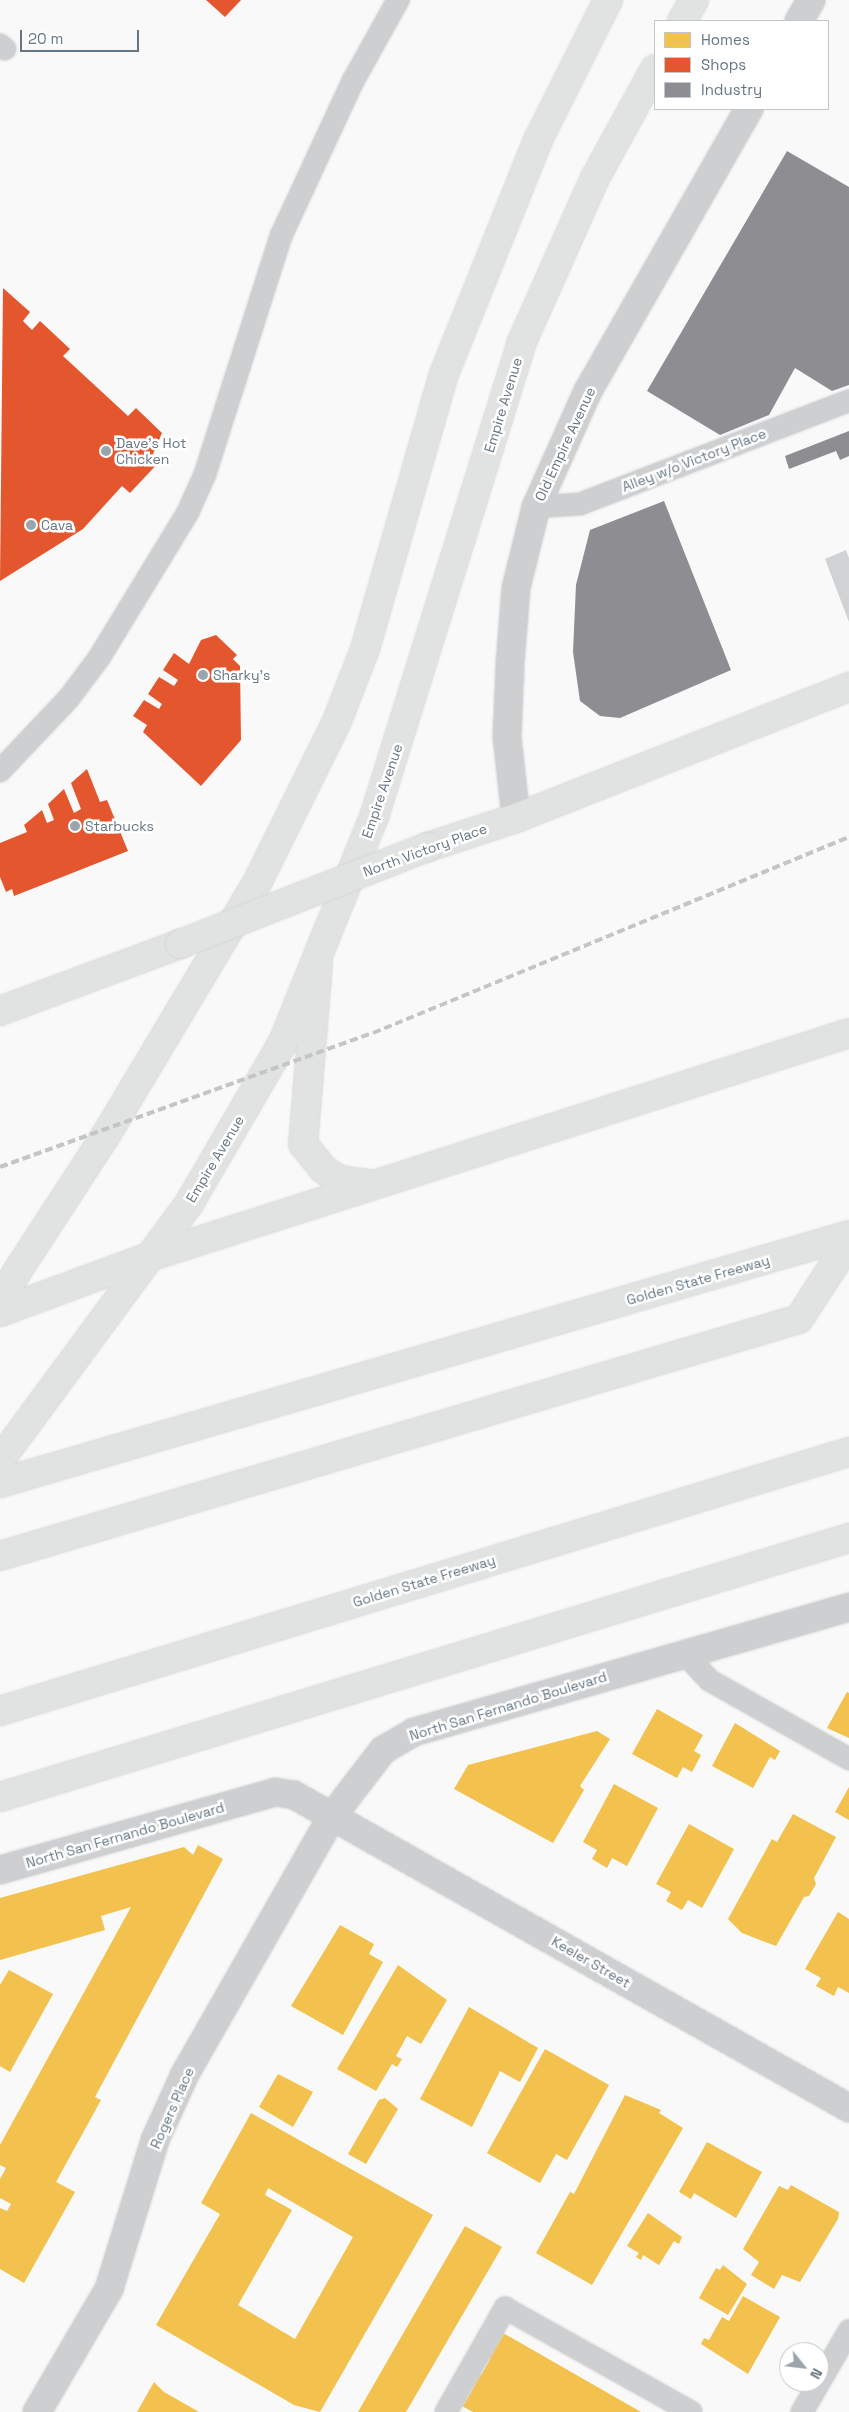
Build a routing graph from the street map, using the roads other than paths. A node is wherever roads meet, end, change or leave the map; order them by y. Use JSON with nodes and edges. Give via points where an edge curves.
{"nodes":[{"id":1,"x":398,"y":0,"type":"edge"},
{"id":2,"x":608,"y":0,"type":"edge"},
{"id":3,"x":694,"y":0,"type":"edge"},
{"id":4,"x":811,"y":0,"type":"edge"},
{"id":5,"x":683,"y":20,"type":"edge"},
{"id":6,"x":800,"y":20,"type":"edge"},
{"id":7,"x":654,"y":71,"type":"edge"},
{"id":8,"x":748,"y":110,"type":"edge"},
{"id":9,"x":849,"y":400,"type":"edge"},
{"id":10,"x":536,"y":506,"type":"junction"},
{"id":11,"x":849,"y":687,"type":"edge"},
{"id":12,"x":0,"y":771,"type":"edge"},
{"id":13,"x":516,"y":818,"type":"junction"},
{"id":14,"x":318,"y":963,"type":"junction"},
{"id":15,"x":0,"y":1012,"type":"edge"},
{"id":16,"x":849,"y":1032,"type":"edge"},
{"id":17,"x":383,"y":1185,"type":"junction"},
{"id":18,"x":849,"y":1235,"type":"edge"},
{"id":19,"x":849,"y":1242,"type":"edge"},
{"id":20,"x":149,"y":1257,"type":"junction"},
{"id":21,"x":0,"y":1298,"type":"edge"},
{"id":22,"x":0,"y":1312,"type":"edge"},
{"id":23,"x":849,"y":1452,"type":"edge"},
{"id":24,"x":0,"y":1460,"type":"edge"},
{"id":25,"x":0,"y":1483,"type":"edge"},
{"id":26,"x":849,"y":1538,"type":"edge"},
{"id":27,"x":0,"y":1556,"type":"edge"},
{"id":28,"x":849,"y":1608,"type":"edge"},
{"id":29,"x":684,"y":1653,"type":"junction"},
{"id":30,"x":0,"y":1711,"type":"edge"},
{"id":31,"x":849,"y":1759,"type":"edge"},
{"id":32,"x":0,"y":1796,"type":"edge"},
{"id":33,"x":333,"y":1815,"type":"junction"},
{"id":34,"x":0,"y":1870,"type":"edge"},
{"id":35,"x":849,"y":2108,"type":"edge"},
{"id":36,"x":849,"y":2331,"type":"edge"},
{"id":37,"x":37,"y":2412,"type":"edge"},
{"id":38,"x":446,"y":2412,"type":"edge"},
{"id":39,"x":691,"y":2412,"type":"edge"},
{"id":40,"x":802,"y":2412,"type":"edge"}],
"edges":[{"from":1,"to":12,"type":"lane","via":[[353,82],[281,236],[205,474],[188,512],[99,658],[47,723]]},
{"from":2,"to":21,"type":"main road","via":[[539,138],[444,374],[365,649],[317,765],[258,881],[189,998]]},
{"from":3,"to":5,"type":"main road"},
{"from":4,"to":6,"type":"street"},
{"from":7,"to":14,"type":"main road","name":"Empire Avenue","via":[[594,178],[521,344],[422,673],[375,814]]},
{"from":8,"to":10,"type":"street","name":"Old Empire Avenue","via":[[588,390]]},
{"from":9,"to":10,"type":"lane","name":"Alley w/o Victory Place","via":[[580,504]]},
{"from":10,"to":13,"type":"street","name":"Old Empire Avenue","via":[[516,588],[510,664],[507,737]]},
{"from":11,"to":13,"type":"main road","name":"North Victory Place"},
{"from":13,"to":15,"type":"main road","name":"North Victory Place","bridge":true,"via":[[428,847]]},
{"from":14,"to":17,"type":"main road","via":[[303,1144],[324,1170],[340,1180]]},
{"from":14,"to":20,"type":"main road","name":"Empire Avenue","via":[[283,1042],[222,1151]]},
{"from":16,"to":17,"type":"main road"},
{"from":17,"to":20,"type":"main road"},
{"from":18,"to":25,"type":"main road","name":"Golden State Freeway"},
{"from":19,"to":27,"type":"main road","via":[[799,1319]]},
{"from":20,"to":22,"type":"main road"},
{"from":20,"to":24,"type":"main road","name":"Empire Avenue"},
{"from":23,"to":30,"type":"main road","name":"Golden State Freeway"},
{"from":26,"to":32,"type":"main road"},
{"from":28,"to":29,"type":"street","name":"North San Fernando Boulevard"},
{"from":29,"to":31,"type":"lane","via":[[708,1680]]},
{"from":29,"to":33,"type":"street","name":"North San Fernando Boulevard","via":[[414,1732],[383,1750]]},
{"from":33,"to":34,"type":"street","name":"North San Fernando Boulevard","via":[[294,1795],[275,1792]]},
{"from":33,"to":35,"type":"street","name":"Keeler Street"},
{"from":33,"to":37,"type":"street","name":"Rogers Place","via":[[185,2074],[155,2140],[109,2289]]},
{"from":36,"to":40,"type":"lane"},
{"from":38,"to":39,"type":"lane","via":[[506,2308]]}]}
